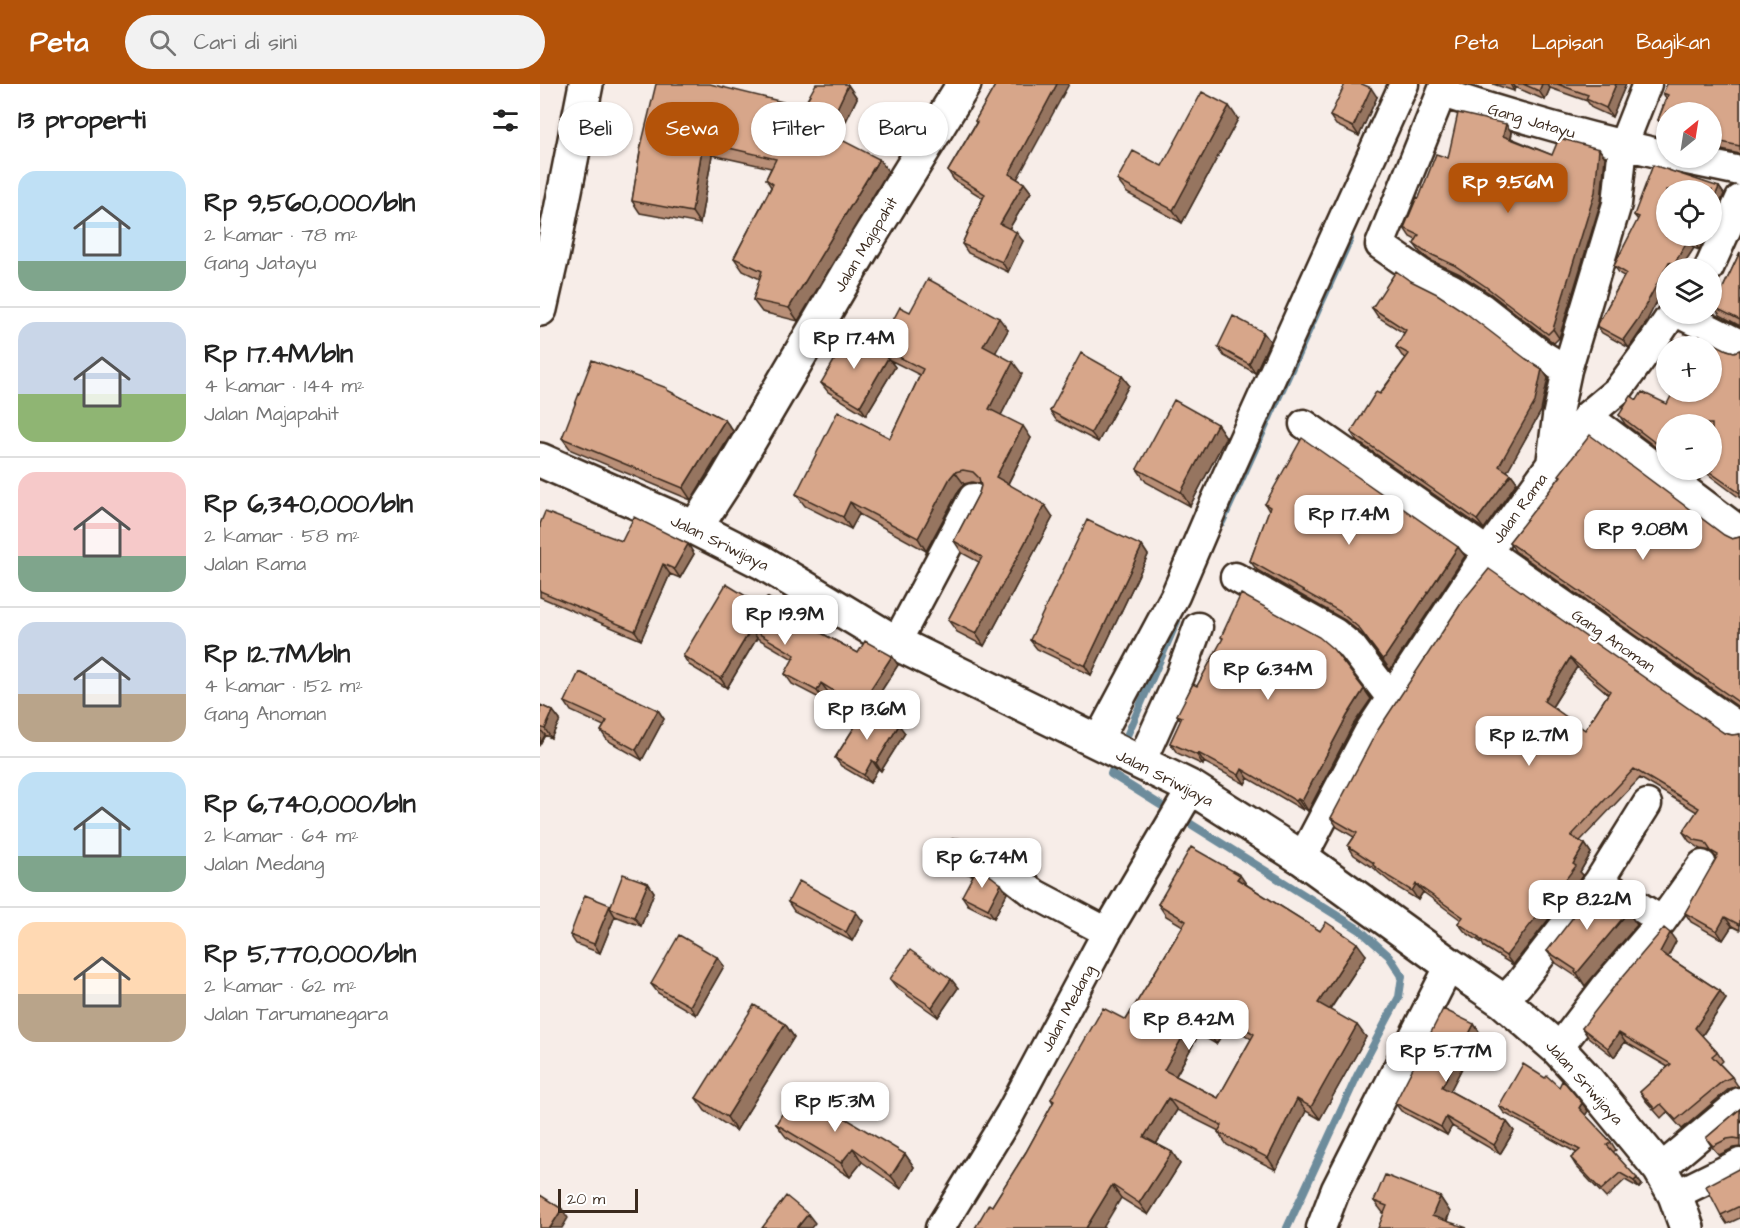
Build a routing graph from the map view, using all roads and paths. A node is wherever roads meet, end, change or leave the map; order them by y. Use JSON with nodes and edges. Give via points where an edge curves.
{"nodes":[{"id":1,"x":586,"y":84,"type":"edge"},
{"id":2,"x":964,"y":84,"type":"edge"},
{"id":3,"x":1404,"y":84,"type":"edge"},
{"id":4,"x":1647,"y":84,"type":"edge"},
{"id":5,"x":1443,"y":88,"type":"edge"},
{"id":6,"x":1623,"y":145,"type":"junction"},
{"id":7,"x":1656,"y":153,"type":"edge"},
{"id":8,"x":1722,"y":167,"type":"edge"},
{"id":9,"x":1740,"y":171,"type":"edge"},
{"id":10,"x":1740,"y":199,"type":"edge"},
{"id":11,"x":1713,"y":258,"type":"edge"},
{"id":12,"x":540,"y":309,"type":"edge"},
{"id":13,"x":1666,"y":324,"type":"edge"},
{"id":14,"x":1700,"y":324,"type":"edge"},
{"id":15,"x":1740,"y":344,"type":"edge"},
{"id":16,"x":1567,"y":370,"type":"junction"},
{"id":17,"x":1587,"y":416,"type":"junction"},
{"id":18,"x":1304,"y":424,"type":"dead end"},
{"id":19,"x":540,"y":460,"type":"edge"},
{"id":20,"x":1551,"y":464,"type":"junction"},
{"id":21,"x":973,"y":498,"type":"dead end"},
{"id":22,"x":694,"y":528,"type":"junction"},
{"id":23,"x":1740,"y":531,"type":"edge"},
{"id":24,"x":1488,"y":551,"type":"junction"},
{"id":25,"x":1235,"y":577,"type":"dead end"},
{"id":26,"x":1198,"y":627,"type":"dead end"},
{"id":27,"x":896,"y":642,"type":"junction"},
{"id":28,"x":1391,"y":698,"type":"junction"},
{"id":29,"x":1740,"y":728,"type":"edge"},
{"id":30,"x":1119,"y":752,"type":"junction"},
{"id":31,"x":1192,"y":788,"type":"junction"},
{"id":32,"x":1647,"y":804,"type":"dead end"},
{"id":33,"x":957,"y":854,"type":"dead end"},
{"id":34,"x":1302,"y":858,"type":"junction"},
{"id":35,"x":1702,"y":865,"type":"dead end"},
{"id":36,"x":1599,"y":881,"type":"junction"},
{"id":37,"x":1662,"y":921,"type":"junction"},
{"id":38,"x":1107,"y":932,"type":"junction"},
{"id":39,"x":1450,"y":964,"type":"junction"},
{"id":40,"x":1503,"y":1001,"type":"junction"},
{"id":41,"x":1558,"y":1049,"type":"junction"},
{"id":42,"x":1740,"y":1102,"type":"edge"},
{"id":43,"x":1740,"y":1163,"type":"edge"},
{"id":44,"x":1667,"y":1182,"type":"junction"},
{"id":45,"x":940,"y":1228,"type":"edge"},
{"id":46,"x":1321,"y":1228,"type":"edge"},
{"id":47,"x":1687,"y":1228,"type":"edge"}],
"edges":[{"from":1,"to":12,"type":"main road"},
{"from":2,"to":22,"type":"main road","name":"Jalan Majapahit"},
{"from":3,"to":30,"type":"street","via":[[1216,500],[1175,597]]},
{"from":4,"to":6,"type":"street","name":"Jalan Rama"},
{"from":5,"to":6,"type":"street","name":"Gang Jatayu","via":[[1491,109]]},
{"from":5,"to":16,"type":"street","via":[[1380,245],[1482,308]]},
{"from":6,"to":7,"type":"street","name":"Gang Jatayu"},
{"from":6,"to":16,"type":"street","name":"Jalan Rama","via":[[1617,204]]},
{"from":8,"to":9,"type":"street"},
{"from":10,"to":11,"type":"street"},
{"from":13,"to":17,"type":"street","via":[[1617,390]]},
{"from":14,"to":15,"type":"street"},
{"from":16,"to":20,"type":"street","name":"Jalan Rama"},
{"from":17,"to":20,"type":"street"},
{"from":17,"to":23,"type":"street"},
{"from":18,"to":24,"type":"street","name":"Gang Anoman"},
{"from":19,"to":22,"type":"main road","name":"Jalan Sriwijaya"},
{"from":20,"to":24,"type":"street","name":"Jalan Rama"},
{"from":21,"to":27,"type":"street"},
{"from":22,"to":27,"type":"main road","name":"Jalan Sriwijaya","via":[[762,562]]},
{"from":24,"to":28,"type":"street","name":"Jalan Rama"},
{"from":24,"to":29,"type":"street","name":"Gang Anoman"},
{"from":25,"to":28,"type":"street","via":[[1335,633],[1352,647]]},
{"from":26,"to":30,"type":"street","via":[[1180,676]]},
{"from":27,"to":30,"type":"main road","name":"Jalan Sriwijaya"},
{"from":28,"to":34,"type":"street","name":"Jalan Rama","via":[[1368,733]]},
{"from":30,"to":31,"type":"main road","name":"Jalan Sriwijaya"},
{"from":31,"to":34,"type":"main road","name":"Jalan Sriwijaya"},
{"from":31,"to":38,"type":"street","name":"Jalan Medang"},
{"from":32,"to":36,"type":"street"},
{"from":33,"to":38,"type":"street","via":[[1002,868],[1035,894]]},
{"from":34,"to":39,"type":"main road","name":"Jalan Sriwijaya"},
{"from":35,"to":37,"type":"street"},
{"from":36,"to":37,"type":"street"},
{"from":36,"to":40,"type":"street"},
{"from":37,"to":41,"type":"street"},
{"from":38,"to":45,"type":"street","name":"Jalan Medang","via":[[1010,1113]]},
{"from":39,"to":40,"type":"main road","name":"Jalan Sriwijaya"},
{"from":39,"to":46,"type":"street","via":[[1336,1189]]},
{"from":40,"to":41,"type":"main road","name":"Jalan Sriwijaya"},
{"from":41,"to":44,"type":"main road","name":"Jalan Sriwijaya"},
{"from":42,"to":44,"type":"street"},
{"from":43,"to":44,"type":"street"},
{"from":44,"to":47,"type":"main road","name":"Jalan Sriwijaya"}]}
